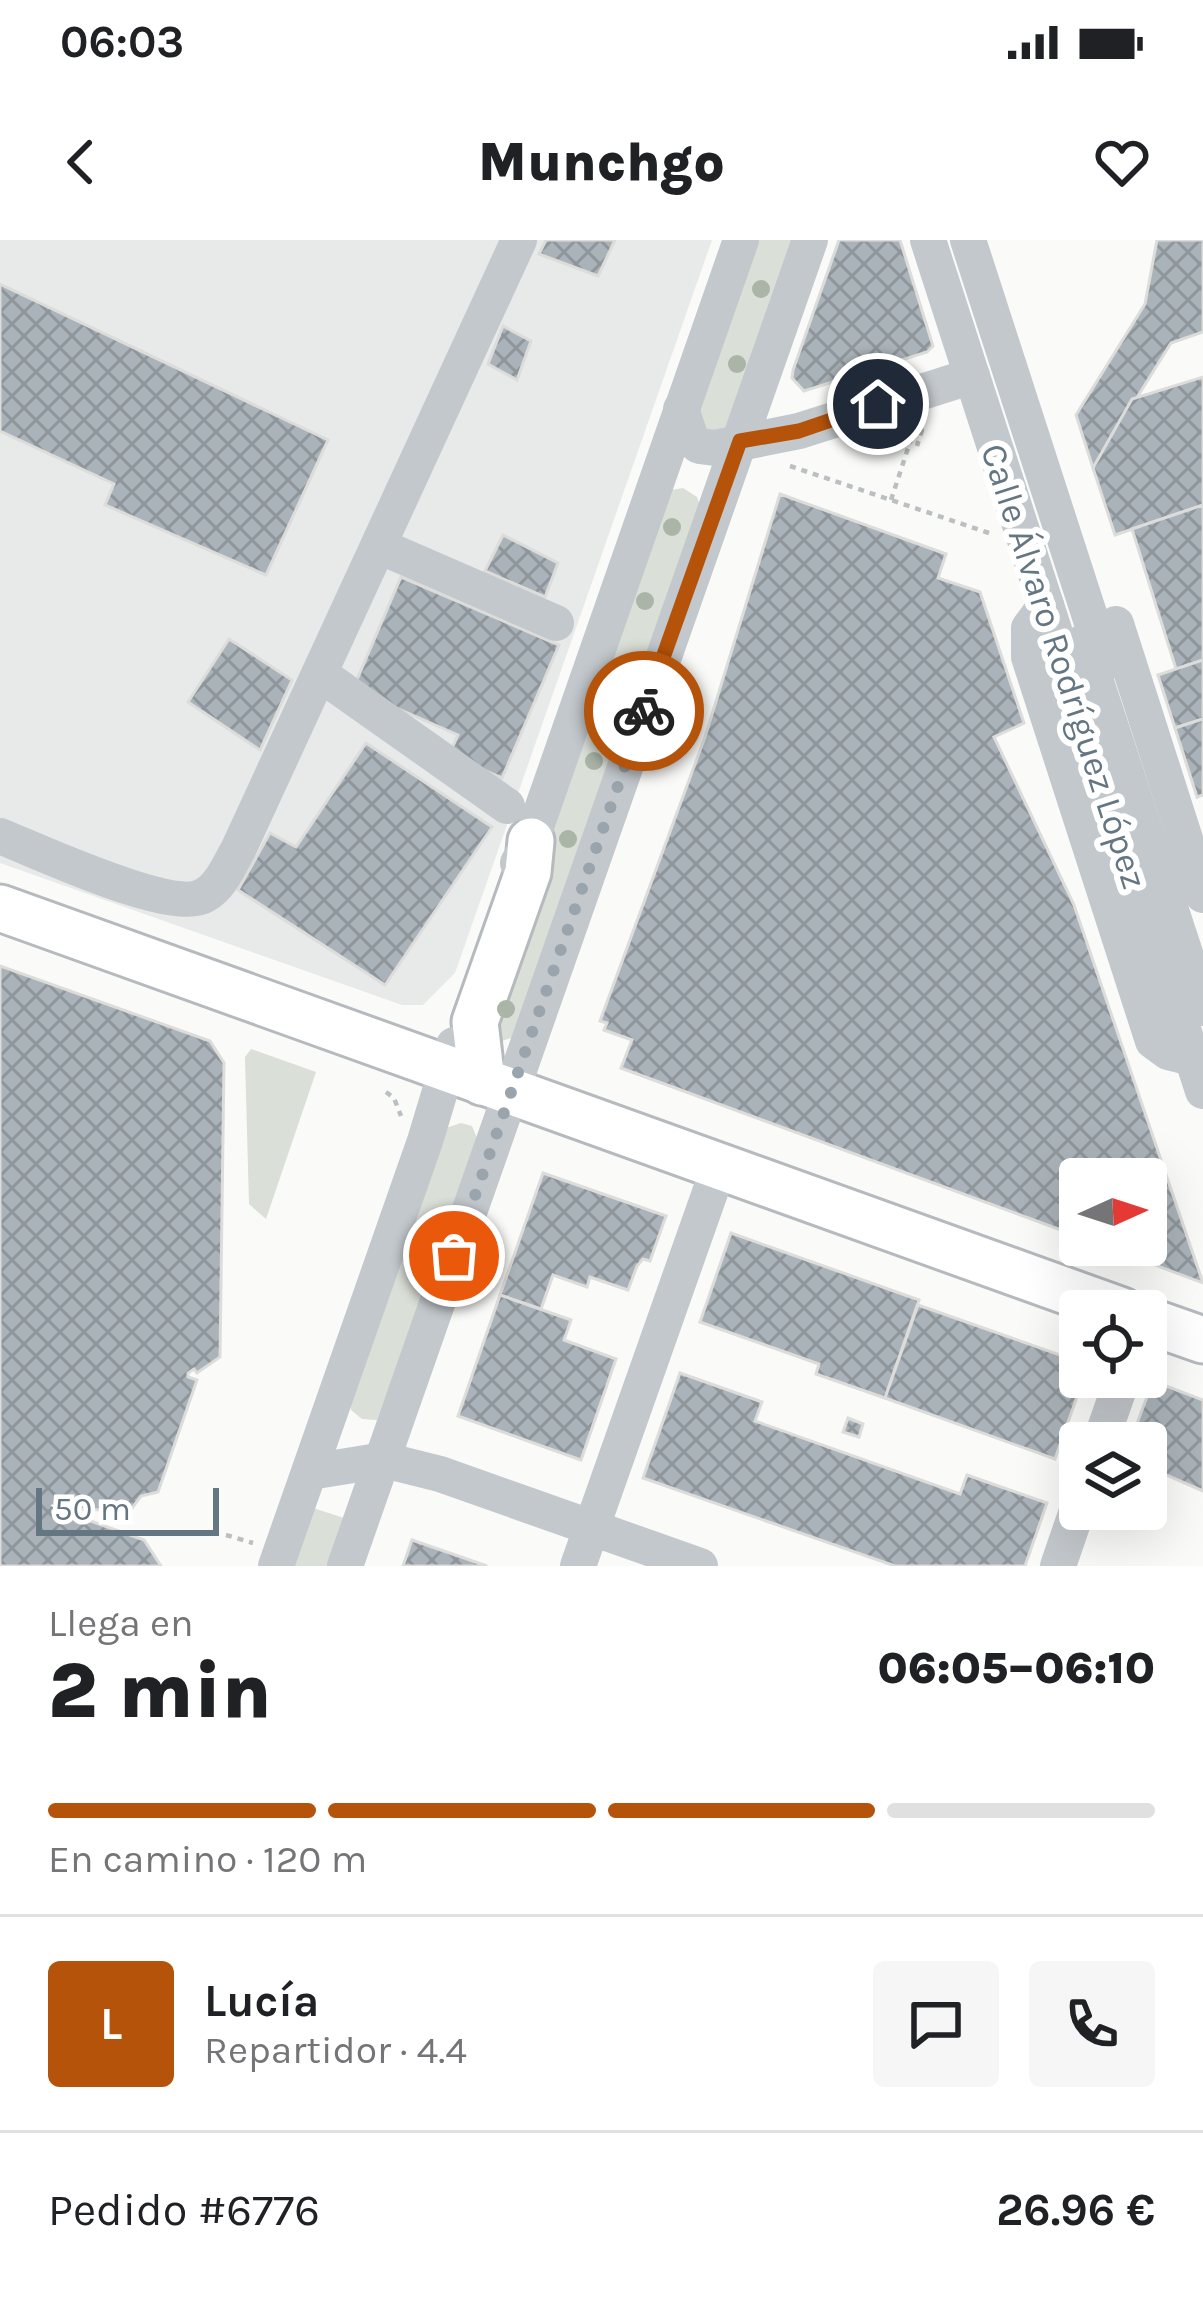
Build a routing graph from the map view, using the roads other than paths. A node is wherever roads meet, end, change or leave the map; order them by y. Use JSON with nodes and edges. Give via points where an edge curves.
{"nodes":[{"id":1,"x":519,"y":240,"type":"edge"},
{"id":2,"x":741,"y":240,"type":"edge"},
{"id":3,"x":810,"y":240,"type":"edge"},
{"id":4,"x":928,"y":240,"type":"edge"},
{"id":5,"x":950,"y":240,"type":"edge"},
{"id":6,"x":968,"y":240,"type":"edge"},
{"id":7,"x":992,"y":240,"type":"edge"},
{"id":8,"x":972,"y":376,"type":"junction"},
{"id":9,"x":681,"y":409,"type":"junction"},
{"id":10,"x":740,"y":441,"type":"junction"},
{"id":11,"x":656,"y":482,"type":"junction"},
{"id":12,"x":715,"y":513,"type":"junction"},
{"id":13,"x":379,"y":546,"type":"junction"},
{"id":14,"x":556,"y":622,"type":"dead end"},
{"id":15,"x":320,"y":674,"type":"junction"},
{"id":16,"x":519,"y":824,"type":"junction"},
{"id":17,"x":0,"y":836,"type":"edge"},
{"id":18,"x":1203,"y":895,"type":"edge"},
{"id":19,"x":0,"y":908,"type":"edge"},
{"id":20,"x":1203,"y":969,"type":"edge"},
{"id":21,"x":1203,"y":1008,"type":"edge"},
{"id":22,"x":1198,"y":1075,"type":"edge"},
{"id":23,"x":480,"y":1081,"type":"junction"},
{"id":24,"x":719,"y":1167,"type":"junction"},
{"id":25,"x":1063,"y":1290,"type":"edge"},
{"id":26,"x":1167,"y":1327,"type":"edge"},
{"id":27,"x":1201,"y":1338,"type":"edge"},
{"id":28,"x":400,"y":1409,"type":"junction"},
{"id":29,"x":329,"y":1416,"type":"junction"},
{"id":30,"x":384,"y":1460,"type":"junction"},
{"id":31,"x":440,"y":1474,"type":"junction"},
{"id":32,"x":304,"y":1486,"type":"junction"},
{"id":33,"x":591,"y":1528,"type":"junction"},
{"id":34,"x":358,"y":1529,"type":"junction"},
{"id":35,"x":1070,"y":1530,"type":"edge"},
{"id":36,"x":267,"y":1555,"type":"edge"},
{"id":37,"x":345,"y":1566,"type":"edge"},
{"id":38,"x":578,"y":1566,"type":"edge"},
{"id":39,"x":700,"y":1566,"type":"edge"},
{"id":40,"x":1058,"y":1566,"type":"edge"}],
"edges":[{"from":1,"to":13,"type":"street"},
{"from":2,"to":9,"type":"street"},
{"from":3,"to":10,"type":"street"},
{"from":4,"to":8,"type":"street","name":"Calle Álvaro Rodríguez López"},
{"from":5,"to":21,"type":"street","name":"Calle Álvaro Rodríguez López"},
{"from":6,"to":20,"type":"street","name":"Calle Álvaro Rodríguez López"},
{"from":7,"to":18,"type":"street","name":"Calle Álvaro Rodríguez López"},
{"from":8,"to":10,"type":"street","via":[[799,431]]},
{"from":8,"to":22,"type":"street","name":"Calle Álvaro Rodríguez López"},
{"from":9,"to":10,"type":"street","via":[[699,446]]},
{"from":9,"to":11,"type":"street"},
{"from":10,"to":12,"type":"street"},
{"from":11,"to":12,"type":"street","via":[[693,477],[707,488]]},
{"from":11,"to":16,"type":"street"},
{"from":12,"to":23,"type":"street"},
{"from":13,"to":14,"type":"street"},
{"from":13,"to":15,"type":"street"},
{"from":15,"to":16,"type":"street"},
{"from":15,"to":17,"type":"street","via":[[238,850],[201,898],[139,891]]},
{"from":16,"to":23,"type":"main road","via":[[528,872],[476,1022]]},
{"from":19,"to":23,"type":"main road"},
{"from":23,"to":24,"type":"main road"},
{"from":23,"to":28,"type":"street"},
{"from":23,"to":29,"type":"street"},
{"from":24,"to":25,"type":"main road"},
{"from":24,"to":33,"type":"street"},
{"from":26,"to":27,"type":"main road"},
{"from":28,"to":30,"type":"street"},
{"from":28,"to":31,"type":"street"},
{"from":29,"to":30,"type":"street"},
{"from":29,"to":32,"type":"street"},
{"from":30,"to":31,"type":"street"},
{"from":30,"to":32,"type":"street"},
{"from":30,"to":34,"type":"street"},
{"from":31,"to":33,"type":"street"},
{"from":32,"to":34,"type":"street","via":[[347,1498]]},
{"from":32,"to":36,"type":"street"},
{"from":33,"to":38,"type":"street"},
{"from":33,"to":39,"type":"street"},
{"from":34,"to":37,"type":"street"},
{"from":35,"to":40,"type":"street"}]}
